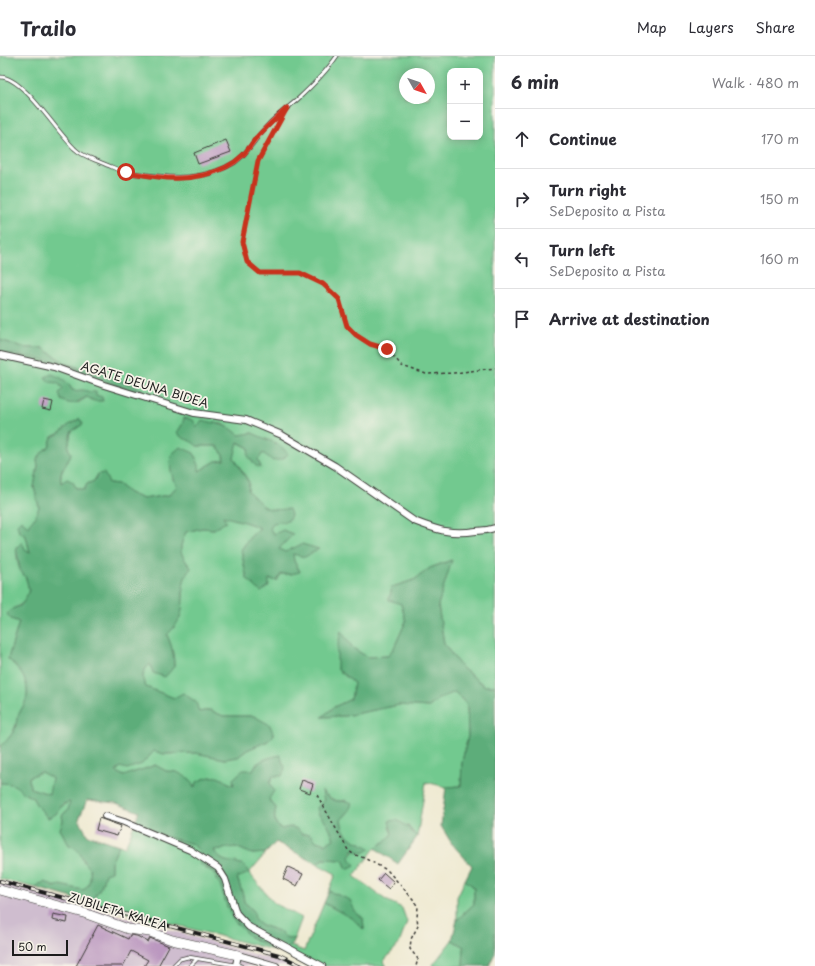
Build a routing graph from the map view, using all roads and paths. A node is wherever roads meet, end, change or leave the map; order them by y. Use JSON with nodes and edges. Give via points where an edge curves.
{"nodes":[{"id":1,"x":337,"y":56,"type":"edge"},
{"id":2,"x":0,"y":77,"type":"edge"},
{"id":3,"x":287,"y":108,"type":"junction"},
{"id":4,"x":0,"y":355,"type":"edge"},
{"id":5,"x":495,"y":368,"type":"edge"},
{"id":6,"x":495,"y":528,"type":"edge"},
{"id":7,"x":317,"y":795,"type":"dead end"},
{"id":8,"x":105,"y":816,"type":"dead end"},
{"id":9,"x":0,"y":890,"type":"edge"},
{"id":10,"x":238,"y":956,"type":"junction"},
{"id":11,"x":198,"y":959,"type":"junction"},
{"id":12,"x":173,"y":966,"type":"edge"},
{"id":13,"x":190,"y":966,"type":"edge"},
{"id":14,"x":239,"y":966,"type":"edge"},
{"id":15,"x":276,"y":966,"type":"edge"},
{"id":16,"x":322,"y":966,"type":"edge"},
{"id":17,"x":416,"y":966,"type":"edge"}],
"edges":[{"from":1,"to":3,"type":"lane"},
{"from":2,"to":3,"type":"lane","via":[[13,80],[25,89],[76,150],[91,159],[126,172],[160,178],[206,174],[234,162],[244,155],[268,124]]},
{"from":3,"to":5,"type":"path","via":[[258,161],[242,242],[247,262],[260,273],[300,273],[323,284],[339,299],[347,326],[370,344],[387,349],[402,366],[426,374]]},
{"from":4,"to":6,"type":"street","name":"AGATE DEUNA BIDEA","via":[[54,368],[194,412],[246,420],[282,435],[335,466],[414,521],[426,526],[459,534]]},
{"from":7,"to":17,"type":"path","via":[[348,850],[387,870],[418,907],[418,926],[411,939],[410,949],[418,959]]},
{"from":8,"to":16,"type":"street","via":[[190,850],[218,868],[225,879],[236,913],[249,927]]},
{"from":9,"to":10,"type":"street","name":"ZUBILETA KALEA","via":[[84,913],[128,929],[150,932]]},
{"from":10,"to":14,"type":"street"},
{"from":10,"to":15,"type":"street","name":"ZUBILETA KALEA"},
{"from":11,"to":12,"type":"lane","via":[[180,959]]},
{"from":11,"to":13,"type":"lane"},
{"from":11,"to":14,"type":"lane"}]}
